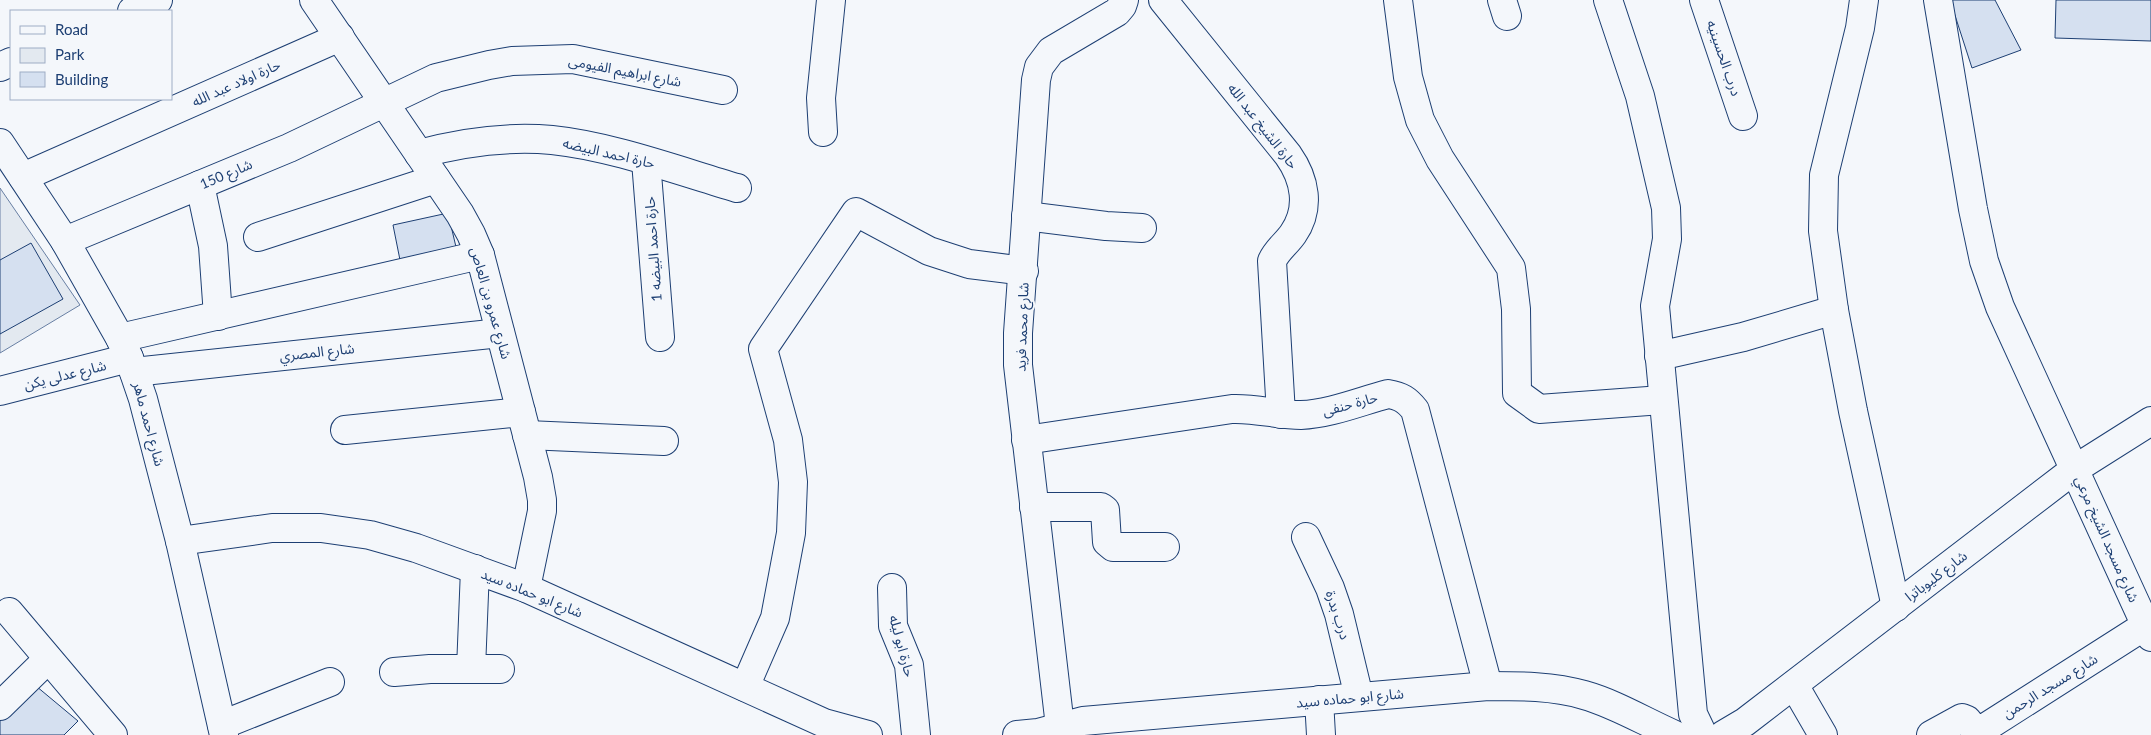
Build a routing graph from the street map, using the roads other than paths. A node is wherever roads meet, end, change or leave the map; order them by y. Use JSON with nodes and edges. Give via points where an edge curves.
{"nodes":[{"id":1,"x":158,"y":0,"type":"edge"},
{"id":2,"x":314,"y":0,"type":"edge"},
{"id":3,"x":831,"y":0,"type":"edge"},
{"id":4,"x":1162,"y":0,"type":"edge"},
{"id":5,"x":1398,"y":0,"type":"edge"},
{"id":6,"x":1704,"y":0,"type":"edge"},
{"id":7,"x":1864,"y":0,"type":"edge"},
{"id":8,"x":1938,"y":0,"type":"edge"},
{"id":9,"x":1132,"y":1,"type":"edge"},
{"id":10,"x":1617,"y":4,"type":"edge"},
{"id":11,"x":134,"y":10,"type":"edge"},
{"id":12,"x":340,"y":37,"type":"junction"},
{"id":13,"x":723,"y":90,"type":"dead end"},
{"id":14,"x":384,"y":102,"type":"junction"},
{"id":15,"x":1743,"y":116,"type":"dead end"},
{"id":16,"x":823,"y":132,"type":"dead end"},
{"id":17,"x":0,"y":143,"type":"edge"},
{"id":18,"x":419,"y":154,"type":"junction"},
{"id":19,"x":646,"y":161,"type":"junction"},
{"id":20,"x":23,"y":178,"type":"junction"},
{"id":21,"x":436,"y":179,"type":"junction"},
{"id":22,"x":200,"y":185,"type":"junction"},
{"id":23,"x":737,"y":188,"type":"dead end"},
{"id":24,"x":1026,"y":216,"type":"junction"},
{"id":25,"x":1142,"y":228,"type":"dead end"},
{"id":26,"x":258,"y":237,"type":"dead end"},
{"id":27,"x":65,"y":241,"type":"junction"},
{"id":28,"x":480,"y":255,"type":"junction"},
{"id":29,"x":1024,"y":271,"type":"junction"},
{"id":30,"x":1834,"y":310,"type":"junction"},
{"id":31,"x":218,"y":316,"type":"junction"},
{"id":32,"x":500,"y":333,"type":"junction"},
{"id":33,"x":660,"y":337,"type":"dead end"},
{"id":34,"x":128,"y":356,"type":"junction"},
{"id":35,"x":1659,"y":356,"type":"junction"},
{"id":36,"x":0,"y":391,"type":"edge"},
{"id":37,"x":1662,"y":400,"type":"junction"},
{"id":38,"x":1281,"y":414,"type":"junction"},
{"id":39,"x":2151,"y":422,"type":"edge"},
{"id":40,"x":524,"y":424,"type":"junction"},
{"id":41,"x":345,"y":430,"type":"dead end"},
{"id":42,"x":1026,"y":440,"type":"junction"},
{"id":43,"x":664,"y":441,"type":"dead end"},
{"id":44,"x":2075,"y":469,"type":"junction"},
{"id":45,"x":1034,"y":507,"type":"junction"},
{"id":46,"x":1306,"y":537,"type":"dead end"},
{"id":47,"x":180,"y":541,"type":"junction"},
{"id":48,"x":1165,"y":547,"type":"dead end"},
{"id":49,"x":475,"y":569,"type":"junction"},
{"id":50,"x":526,"y":588,"type":"junction"},
{"id":51,"x":892,"y":588,"type":"dead end"},
{"id":52,"x":1896,"y":607,"type":"junction"},
{"id":53,"x":9,"y":612,"type":"dead end"},
{"id":54,"x":2149,"y":628,"type":"edge"},
{"id":55,"x":48,"y":659,"type":"junction"},
{"id":56,"x":471,"y":669,"type":"junction"},
{"id":57,"x":500,"y":670,"type":"dead end"},
{"id":58,"x":394,"y":672,"type":"dead end"},
{"id":59,"x":330,"y":682,"type":"dead end"},
{"id":60,"x":1794,"y":685,"type":"junction"},
{"id":61,"x":1488,"y":686,"type":"junction"},
{"id":62,"x":745,"y":687,"type":"junction"},
{"id":63,"x":1359,"y":696,"type":"junction"},
{"id":64,"x":1319,"y":700,"type":"junction"},
{"id":65,"x":0,"y":706,"type":"edge"},
{"id":66,"x":223,"y":730,"type":"edge"},
{"id":67,"x":1061,"y":731,"type":"edge"},
{"id":68,"x":112,"y":735,"type":"edge"},
{"id":69,"x":868,"y":735,"type":"edge"},
{"id":70,"x":916,"y":735,"type":"edge"},
{"id":71,"x":1017,"y":735,"type":"edge"},
{"id":72,"x":1321,"y":735,"type":"edge"},
{"id":73,"x":1675,"y":735,"type":"edge"},
{"id":74,"x":1703,"y":735,"type":"edge"},
{"id":75,"x":1723,"y":735,"type":"edge"},
{"id":76,"x":1823,"y":735,"type":"edge"},
{"id":77,"x":1931,"y":735,"type":"edge"}],
"edges":[{"from":1,"to":11,"type":"street"},
{"from":2,"to":12,"type":"street","name":"شارع عمرو بن العاص"},
{"from":3,"to":16,"type":"street","via":[[821,98]]},
{"from":4,"to":38,"type":"street","name":"حارة الشيخ عبد الله","via":[[1288,155],[1302,180],[1304,209],[1292,235],[1272,261]]},
{"from":5,"to":37,"type":"street","via":[[1408,77],[1420,120],[1440,159],[1511,268],[1516,309],[1517,393],[1539,409]]},
{"from":6,"to":15,"type":"street","name":"درب الحسينيه"},
{"from":7,"to":30,"type":"street","via":[[1824,175],[1823,230]]},
{"from":8,"to":44,"type":"street","name":"شارع مسجد الشيخ مرعي","via":[[1984,261],[2000,307]]},
{"from":9,"to":24,"type":"street","name":"شارع محمد فريد","via":[[1051,51],[1039,66]]},
{"from":10,"to":35,"type":"street","via":[[1666,208],[1667,239],[1655,306]]},
{"from":12,"to":14,"type":"street","name":"شارع عمرو بن العاص"},
{"from":12,"to":20,"type":"street","name":"حارة اولاد عبد الله"},
{"from":13,"to":14,"type":"street","name":"شارع ابراهيم الفيومى","via":[[598,63],[544,58],[504,62],[436,78]]},
{"from":14,"to":18,"type":"street","name":"شارع عمرو بن العاص"},
{"from":14,"to":22,"type":"street","name":"شارع 150","via":[[289,148]]},
{"from":17,"to":20,"type":"street","name":"شارع احمد ماهر"},
{"from":18,"to":19,"type":"street","name":"حارة احمد البيضه","via":[[452,145],[518,138],[552,140]]},
{"from":18,"to":21,"type":"street","name":"شارع عمرو بن العاص"},
{"from":19,"to":23,"type":"street","name":"حارة احمد البيضه"},
{"from":19,"to":33,"type":"street","name":"حارة احمد البيضه 1"},
{"from":20,"to":27,"type":"street","name":"شارع احمد ماهر"},
{"from":21,"to":26,"type":"street"},
{"from":21,"to":28,"type":"street","name":"شارع عمرو بن العاص","via":[[460,214]]},
{"from":22,"to":27,"type":"street","name":"شارع 150"},
{"from":22,"to":31,"type":"street","via":[[213,246]]},
{"from":24,"to":25,"type":"street"},
{"from":24,"to":29,"type":"street","name":"شارع محمد فريد"},
{"from":27,"to":34,"type":"street","name":"شارع احمد ماهر"},
{"from":28,"to":31,"type":"street"},
{"from":28,"to":32,"type":"street","name":"شارع عمرو بن العاص"},
{"from":29,"to":42,"type":"street","name":"شارع محمد فريد","via":[[1018,365]]},
{"from":29,"to":62,"type":"street","via":[[969,264],[929,251],[856,212],[763,348],[788,440],[793,482],[791,532],[775,618]]},
{"from":30,"to":35,"type":"street","via":[[1743,337]]},
{"from":30,"to":52,"type":"street"},
{"from":31,"to":34,"type":"street"},
{"from":32,"to":34,"type":"street","name":"شارع المصري"},
{"from":32,"to":40,"type":"street","name":"شارع عمرو بن العاص"},
{"from":34,"to":36,"type":"street","name":"شارع عدلى يكن"},
{"from":34,"to":47,"type":"street","name":"شارع احمد ماهر","via":[[143,399]]},
{"from":35,"to":37,"type":"street"},
{"from":37,"to":74,"type":"street","via":[[1693,714]]},
{"from":38,"to":42,"type":"street","name":"حارة حنفى","via":[[1248,408],[1232,409]]},
{"from":38,"to":61,"type":"street","name":"حارة حنفى","via":[[1316,413],[1388,394],[1399,396],[1412,406]]},
{"from":39,"to":44,"type":"street","name":"شارع كليوباترا"},
{"from":40,"to":41,"type":"street"},
{"from":40,"to":43,"type":"street"},
{"from":40,"to":50,"type":"street","name":"شارع عمرو بن العاص","via":[[542,500]]},
{"from":42,"to":45,"type":"street","name":"شارع محمد فريد"},
{"from":44,"to":52,"type":"street","name":"شارع كليوباترا"},
{"from":44,"to":54,"type":"street","name":"شارع مسجد الشيخ مرعي"},
{"from":45,"to":48,"type":"street","via":[[1101,507],[1105,510],[1110,546]]},
{"from":45,"to":67,"type":"street","name":"شارع محمد فريد"},
{"from":46,"to":63,"type":"street","name":"درب بدرة","via":[[1339,614]]},
{"from":47,"to":49,"type":"street","name":"شارع ابو حماده سيد","via":[[272,528],[321,528],[379,537]]},
{"from":47,"to":66,"type":"street","name":"شارع احمد ماهر"},
{"from":49,"to":50,"type":"street","name":"شارع ابو حماده سيد"},
{"from":49,"to":56,"type":"street"},
{"from":50,"to":62,"type":"street","name":"شارع ابو حماده سيد"},
{"from":51,"to":70,"type":"street","name":"حارة ابو ليله","via":[[893,626],[909,665]]},
{"from":52,"to":60,"type":"street","name":"شارع كليوباترا"},
{"from":53,"to":55,"type":"street"},
{"from":54,"to":77,"type":"street","name":"شارع مسجد الرحمن","via":[[1980,731],[1962,718]]},
{"from":55,"to":65,"type":"street"},
{"from":55,"to":68,"type":"street"},
{"from":56,"to":57,"type":"street"},
{"from":56,"to":58,"type":"street"},
{"from":59,"to":66,"type":"street"},
{"from":60,"to":75,"type":"street","name":"شارع كليوباترا"},
{"from":60,"to":76,"type":"street"},
{"from":61,"to":63,"type":"street","name":"شارع ابو حماده سيد"},
{"from":61,"to":73,"type":"street","name":"شارع ابو حماده سيد","via":[[1539,687],[1584,695]]},
{"from":62,"to":69,"type":"street","name":"شارع ابو حماده سيد","via":[[824,723]]},
{"from":63,"to":64,"type":"street","name":"شارع ابو حماده سيد"},
{"from":64,"to":67,"type":"street","name":"شارع ابو حماده سيد","via":[[1083,721]]},
{"from":64,"to":72,"type":"street"},
{"from":67,"to":71,"type":"street","name":"شارع ابو حماده سيد"}]}
